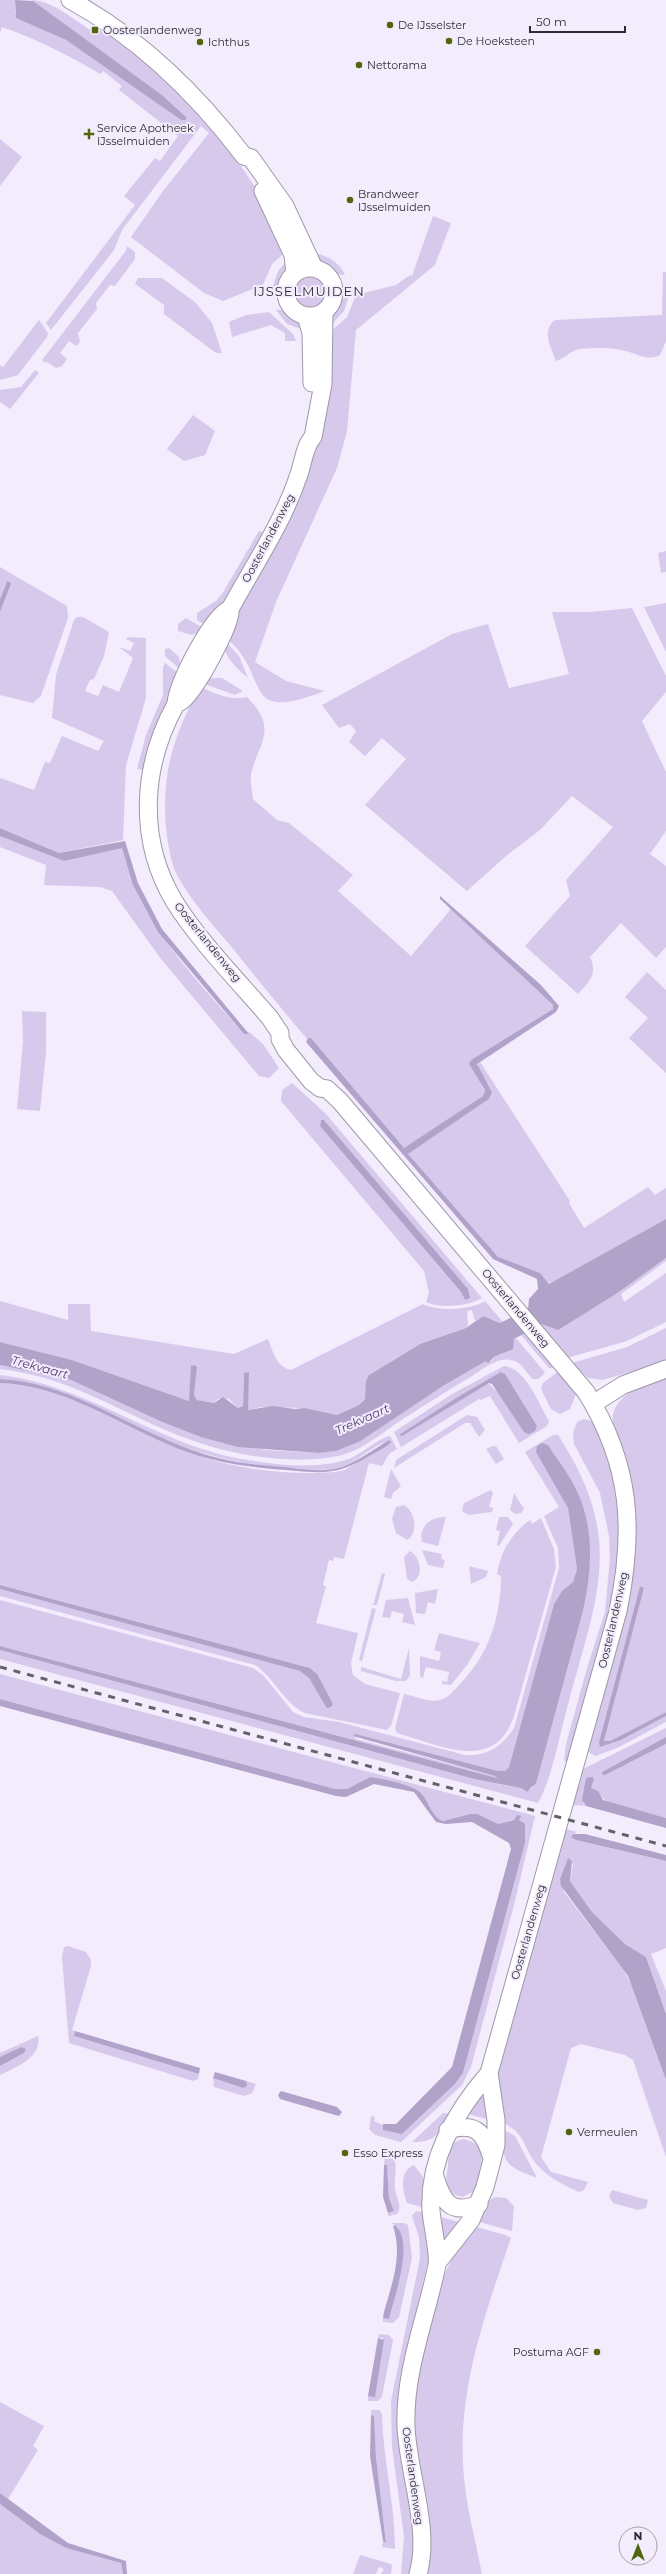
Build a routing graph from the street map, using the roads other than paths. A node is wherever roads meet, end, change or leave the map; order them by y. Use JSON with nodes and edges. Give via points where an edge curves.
{"nodes":[{"id":1,"x":70,"y":0,"type":"edge"},
{"id":2,"x":244,"y":156,"type":"junction"},
{"id":3,"x":314,"y":268,"type":"junction"},
{"id":4,"x":295,"y":274,"type":"junction"},
{"id":5,"x":324,"y":313,"type":"junction"},
{"id":6,"x":306,"y":316,"type":"junction"},
{"id":7,"x":308,"y":442,"type":"junction"},
{"id":8,"x":666,"y":1369,"type":"edge"},
{"id":9,"x":593,"y":1404,"type":"junction"},
{"id":10,"x":489,"y":2073,"type":"junction"},
{"id":11,"x":448,"y":2130,"type":"junction"},
{"id":12,"x":493,"y":2160,"type":"junction"},
{"id":13,"x":434,"y":2175,"type":"junction"},
{"id":14,"x":479,"y":2204,"type":"junction"},
{"id":15,"x":438,"y":2262,"type":"junction"},
{"id":16,"x":418,"y":2574,"type":"edge"}],
"edges":[{"from":1,"to":2,"type":"street","via":[[112,26],[168,71],[211,115]]},
{"from":2,"to":3,"type":"street","via":[[251,158],[276,192]]},
{"from":2,"to":4,"type":"street","via":[[244,163],[287,239],[294,258]]},
{"from":3,"to":4,"type":"street","via":[[304,269]]},
{"from":3,"to":5,"type":"street","via":[[327,274],[335,288],[333,301]]},
{"from":4,"to":6,"type":"street","via":[[287,285],[287,298],[295,311]]},
{"from":5,"to":6,"type":"street"},
{"from":5,"to":7,"type":"street","name":"Oosterlandenweg","via":[[323,384],[313,437]]},
{"from":6,"to":7,"type":"street","name":"Oosterlandenweg","via":[[311,330],[313,353],[312,395],[306,435]]},
{"from":7,"to":9,"type":"street","name":"Oosterlandenweg","via":[[299,476],[281,517],[230,608],[210,630],[185,675],[176,697],[176,704],[156,747],[149,784],[149,823],[157,862],[168,890],[182,912],[280,1033],[286,1035],[326,1082],[327,1089],[348,1110],[574,1376]]},
{"from":8,"to":9,"type":"street","via":[[628,1382]]},
{"from":9,"to":10,"type":"street","name":"Oosterlandenweg","via":[[609,1434],[623,1476],[629,1532],[626,1569],[618,1611],[582,1744]]},
{"from":10,"to":11,"type":"street","name":"Oosterlandenweg"},
{"from":10,"to":12,"type":"street","name":"Oosterlandenweg","via":[[496,2126]]},
{"from":11,"to":12,"type":"street","via":[[467,2127],[477,2130],[484,2137]]},
{"from":11,"to":13,"type":"street","name":"Oosterlandenweg"},
{"from":12,"to":14,"type":"street","name":"Oosterlandenweg"},
{"from":13,"to":14,"type":"street","via":[[440,2196],[447,2203],[459,2209]]},
{"from":13,"to":15,"type":"street","name":"Oosterlandenweg","via":[[431,2209]]},
{"from":14,"to":15,"type":"street","name":"Oosterlandenweg","via":[[468,2225]]},
{"from":15,"to":16,"type":"street","name":"Oosterlandenweg","via":[[407,2394],[407,2440],[421,2531]]}]}
